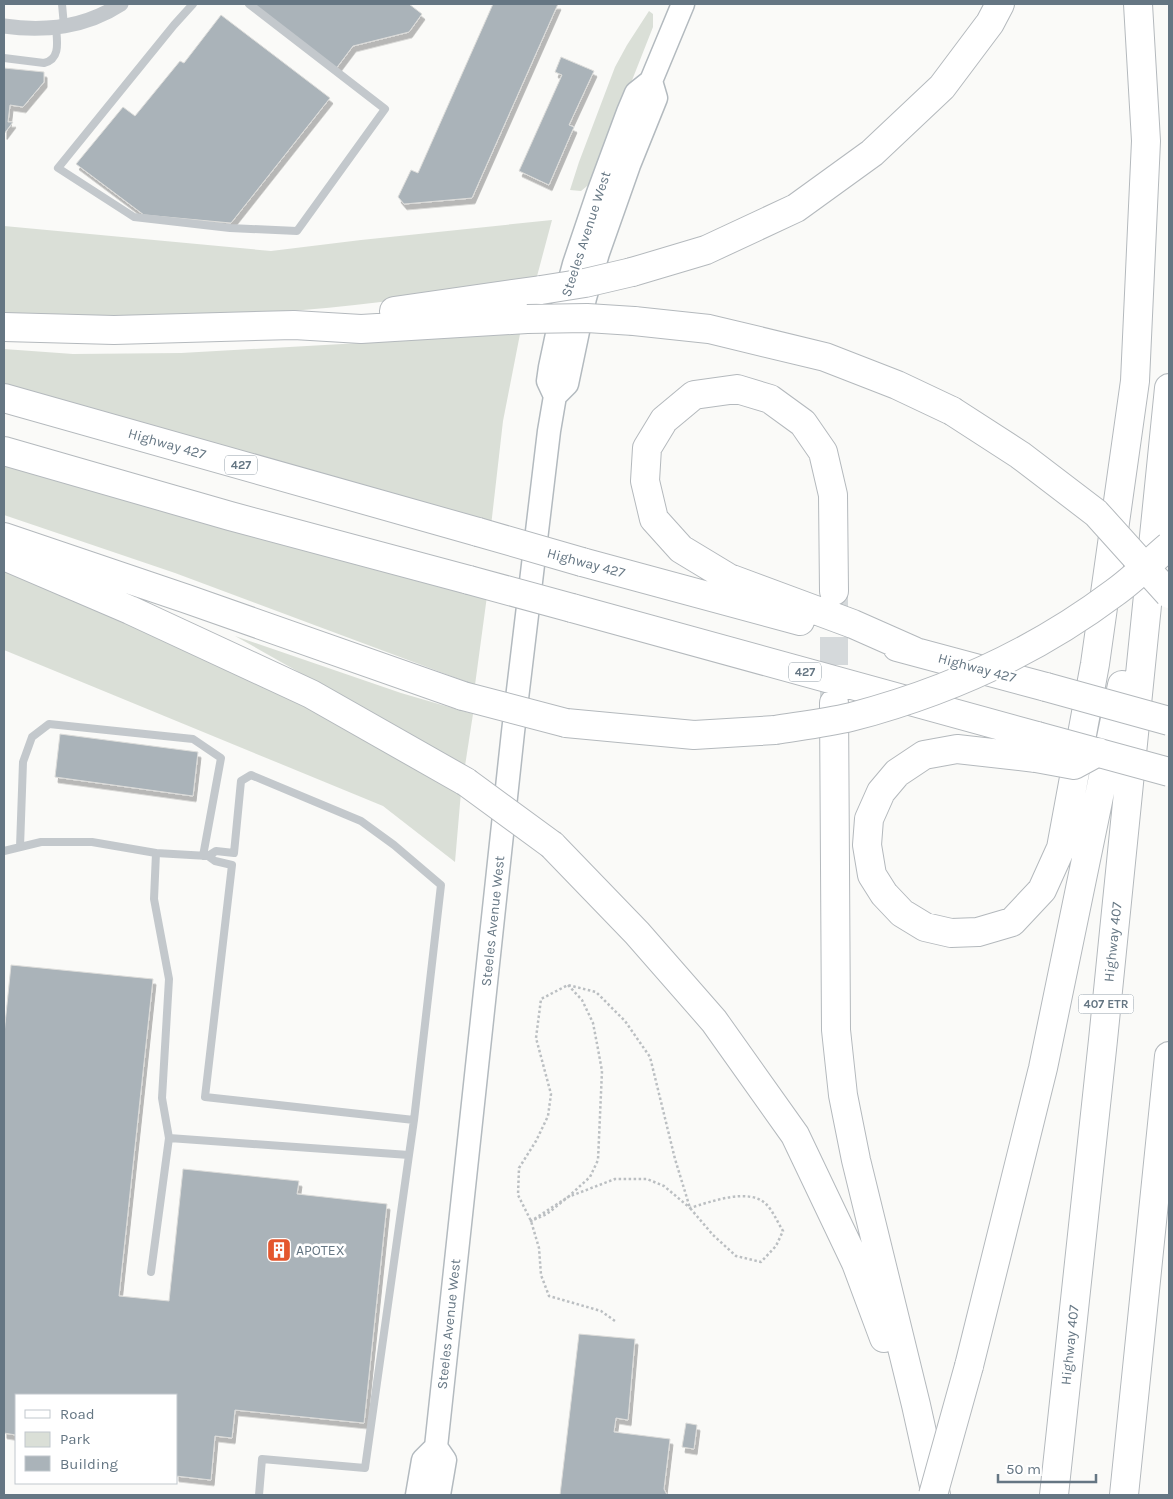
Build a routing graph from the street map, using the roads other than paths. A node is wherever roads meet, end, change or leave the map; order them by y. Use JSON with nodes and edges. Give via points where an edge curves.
{"nodes":[{"id":1,"x":62,"y":4,"type":"edge"},
{"id":2,"x":121,"y":4,"type":"edge"},
{"id":3,"x":193,"y":4,"type":"edge"},
{"id":4,"x":249,"y":4,"type":"edge"},
{"id":5,"x":683,"y":4,"type":"edge"},
{"id":6,"x":1000,"y":4,"type":"edge"},
{"id":7,"x":1138,"y":4,"type":"edge"},
{"id":8,"x":4,"y":26,"type":"edge"},
{"id":9,"x":60,"y":27,"type":"junction"},
{"id":10,"x":4,"y":58,"type":"edge"},
{"id":11,"x":294,"y":325,"type":"junction"},
{"id":12,"x":4,"y":327,"type":"edge"},
{"id":13,"x":1169,"y":388,"type":"edge"},
{"id":14,"x":4,"y":398,"type":"edge"},
{"id":15,"x":4,"y":452,"type":"edge"},
{"id":16,"x":1157,"y":512,"type":"junction"},
{"id":17,"x":4,"y":537,"type":"edge"},
{"id":18,"x":1169,"y":546,"type":"edge"},
{"id":19,"x":4,"y":556,"type":"edge"},
{"id":20,"x":834,"y":592,"type":"tunnel mouth"},
{"id":21,"x":1169,"y":594,"type":"edge"},
{"id":22,"x":914,"y":652,"type":"junction"},
{"id":23,"x":834,"y":703,"type":"tunnel mouth"},
{"id":24,"x":1169,"y":721,"type":"edge"},
{"id":25,"x":1037,"y":747,"type":"junction"},
{"id":26,"x":1169,"y":772,"type":"edge"},
{"id":27,"x":20,"y":847,"type":"junction"},
{"id":28,"x":4,"y":851,"type":"edge"},
{"id":29,"x":156,"y":853,"type":"junction"},
{"id":30,"x":205,"y":856,"type":"junction"},
{"id":31,"x":1169,"y":1056,"type":"edge"},
{"id":32,"x":414,"y":1120,"type":"junction"},
{"id":33,"x":169,"y":1138,"type":"junction"},
{"id":34,"x":409,"y":1156,"type":"junction"},
{"id":35,"x":151,"y":1272,"type":"dead end"},
{"id":36,"x":916,"y":1405,"type":"junction"},
{"id":37,"x":1133,"y":1410,"type":"junction"},
{"id":38,"x":436,"y":1447,"type":"junction"},
{"id":39,"x":259,"y":1495,"type":"edge"},
{"id":40,"x":417,"y":1495,"type":"edge"},
{"id":41,"x":439,"y":1495,"type":"edge"},
{"id":42,"x":934,"y":1495,"type":"edge"},
{"id":43,"x":1054,"y":1495,"type":"edge"},
{"id":44,"x":1124,"y":1495,"type":"edge"},
{"id":45,"x":1143,"y":1495,"type":"edge"}],
"edges":[{"from":1,"to":9,"type":"lane"},
{"from":2,"to":9,"type":"street","via":[[94,18]]},
{"from":3,"to":4,"type":"lane","via":[[58,168],[134,217],[297,232],[385,109]]},
{"from":5,"to":38,"type":"main road","name":"Steeles Avenue West","via":[[651,81],[656,98],[598,253],[567,384],[555,396],[513,732]]},
{"from":6,"to":11,"type":"highway","bridge":true,"via":[[990,23],[942,87],[872,153],[796,208],[706,250],[585,283]]},
{"from":7,"to":25,"type":"highway","via":[[1146,140],[1134,381],[1096,664],[1061,848],[1042,890],[1012,922],[978,932],[951,933],[925,927],[902,913],[872,875],[867,845],[868,819],[881,792],[897,772],[924,755],[957,749]]},
{"from":8,"to":9,"type":"street"},
{"from":9,"to":10,"type":"lane","via":[[57,51],[50,61]]},
{"from":11,"to":12,"type":"highway","via":[[114,330]]},
{"from":11,"to":21,"type":"highway","bridge":true,"via":[[362,328],[587,318],[709,329],[825,357],[952,411],[1020,455],[1096,513]]},
{"from":13,"to":16,"type":"highway","name":"Highway 407","number":"407 ETR"},
{"from":14,"to":22,"type":"highway","name":"Highway 427","number":"427","bridge":true,"via":[[582,562]]},
{"from":15,"to":25,"type":"highway","number":"427","bridge":true,"via":[[572,608]]},
{"from":16,"to":42,"type":"highway","bridge":true,"via":[[1043,1068]]},
{"from":16,"to":43,"type":"highway","name":"Highway 407","number":"407 ETR"},
{"from":17,"to":18,"type":"highway","bridge":true,"via":[[463,696],[566,723],[694,735],[775,730],[849,718],[920,698],[989,670],[1054,634],[1108,598]]},
{"from":19,"to":36,"type":"highway","bridge":true,"via":[[311,694],[466,782],[552,845],[637,933],[714,1021],[795,1135],[856,1263],[884,1339]]},
{"from":20,"to":22,"type":"highway","via":[[833,496],[822,452],[803,423],[770,399],[737,389],[694,395],[664,420],[647,448],[645,481],[654,520],[681,549],[729,578],[853,624]]},
{"from":22,"to":24,"type":"highway","name":"Highway 427","number":"427","bridge":true},
{"from":23,"to":36,"type":"highway","via":[[836,1030],[843,1095]]},
{"from":25,"to":26,"type":"highway","bridge":true,"via":[[1074,765],[1098,752]]},
{"from":27,"to":28,"type":"lane"},
{"from":27,"to":29,"type":"lane","via":[[41,842],[92,842]]},
{"from":27,"to":30,"type":"lane","via":[[24,762],[32,737],[48,724],[193,739],[221,758]]},
{"from":29,"to":30,"type":"lane"},
{"from":29,"to":33,"type":"lane","via":[[154,899],[169,979],[162,1098]]},
{"from":30,"to":32,"type":"lane","via":[[232,865],[205,1097]]},
{"from":30,"to":32,"type":"lane","via":[[216,851],[234,852],[241,781],[251,775],[361,821],[441,885]]},
{"from":31,"to":37,"type":"highway"},
{"from":32,"to":34,"type":"lane"},
{"from":33,"to":34,"type":"lane"},
{"from":33,"to":35,"type":"lane"},
{"from":34,"to":39,"type":"lane","via":[[365,1468],[262,1459]]},
{"from":36,"to":42,"type":"highway"},
{"from":37,"to":44,"type":"highway"},
{"from":37,"to":45,"type":"highway","via":[[1144,1476]]},
{"from":38,"to":40,"type":"main road","name":"Steeles Avenue West","via":[[423,1460]]},
{"from":38,"to":41,"type":"main road","name":"Steeles Avenue West","via":[[445,1460]]}]}
